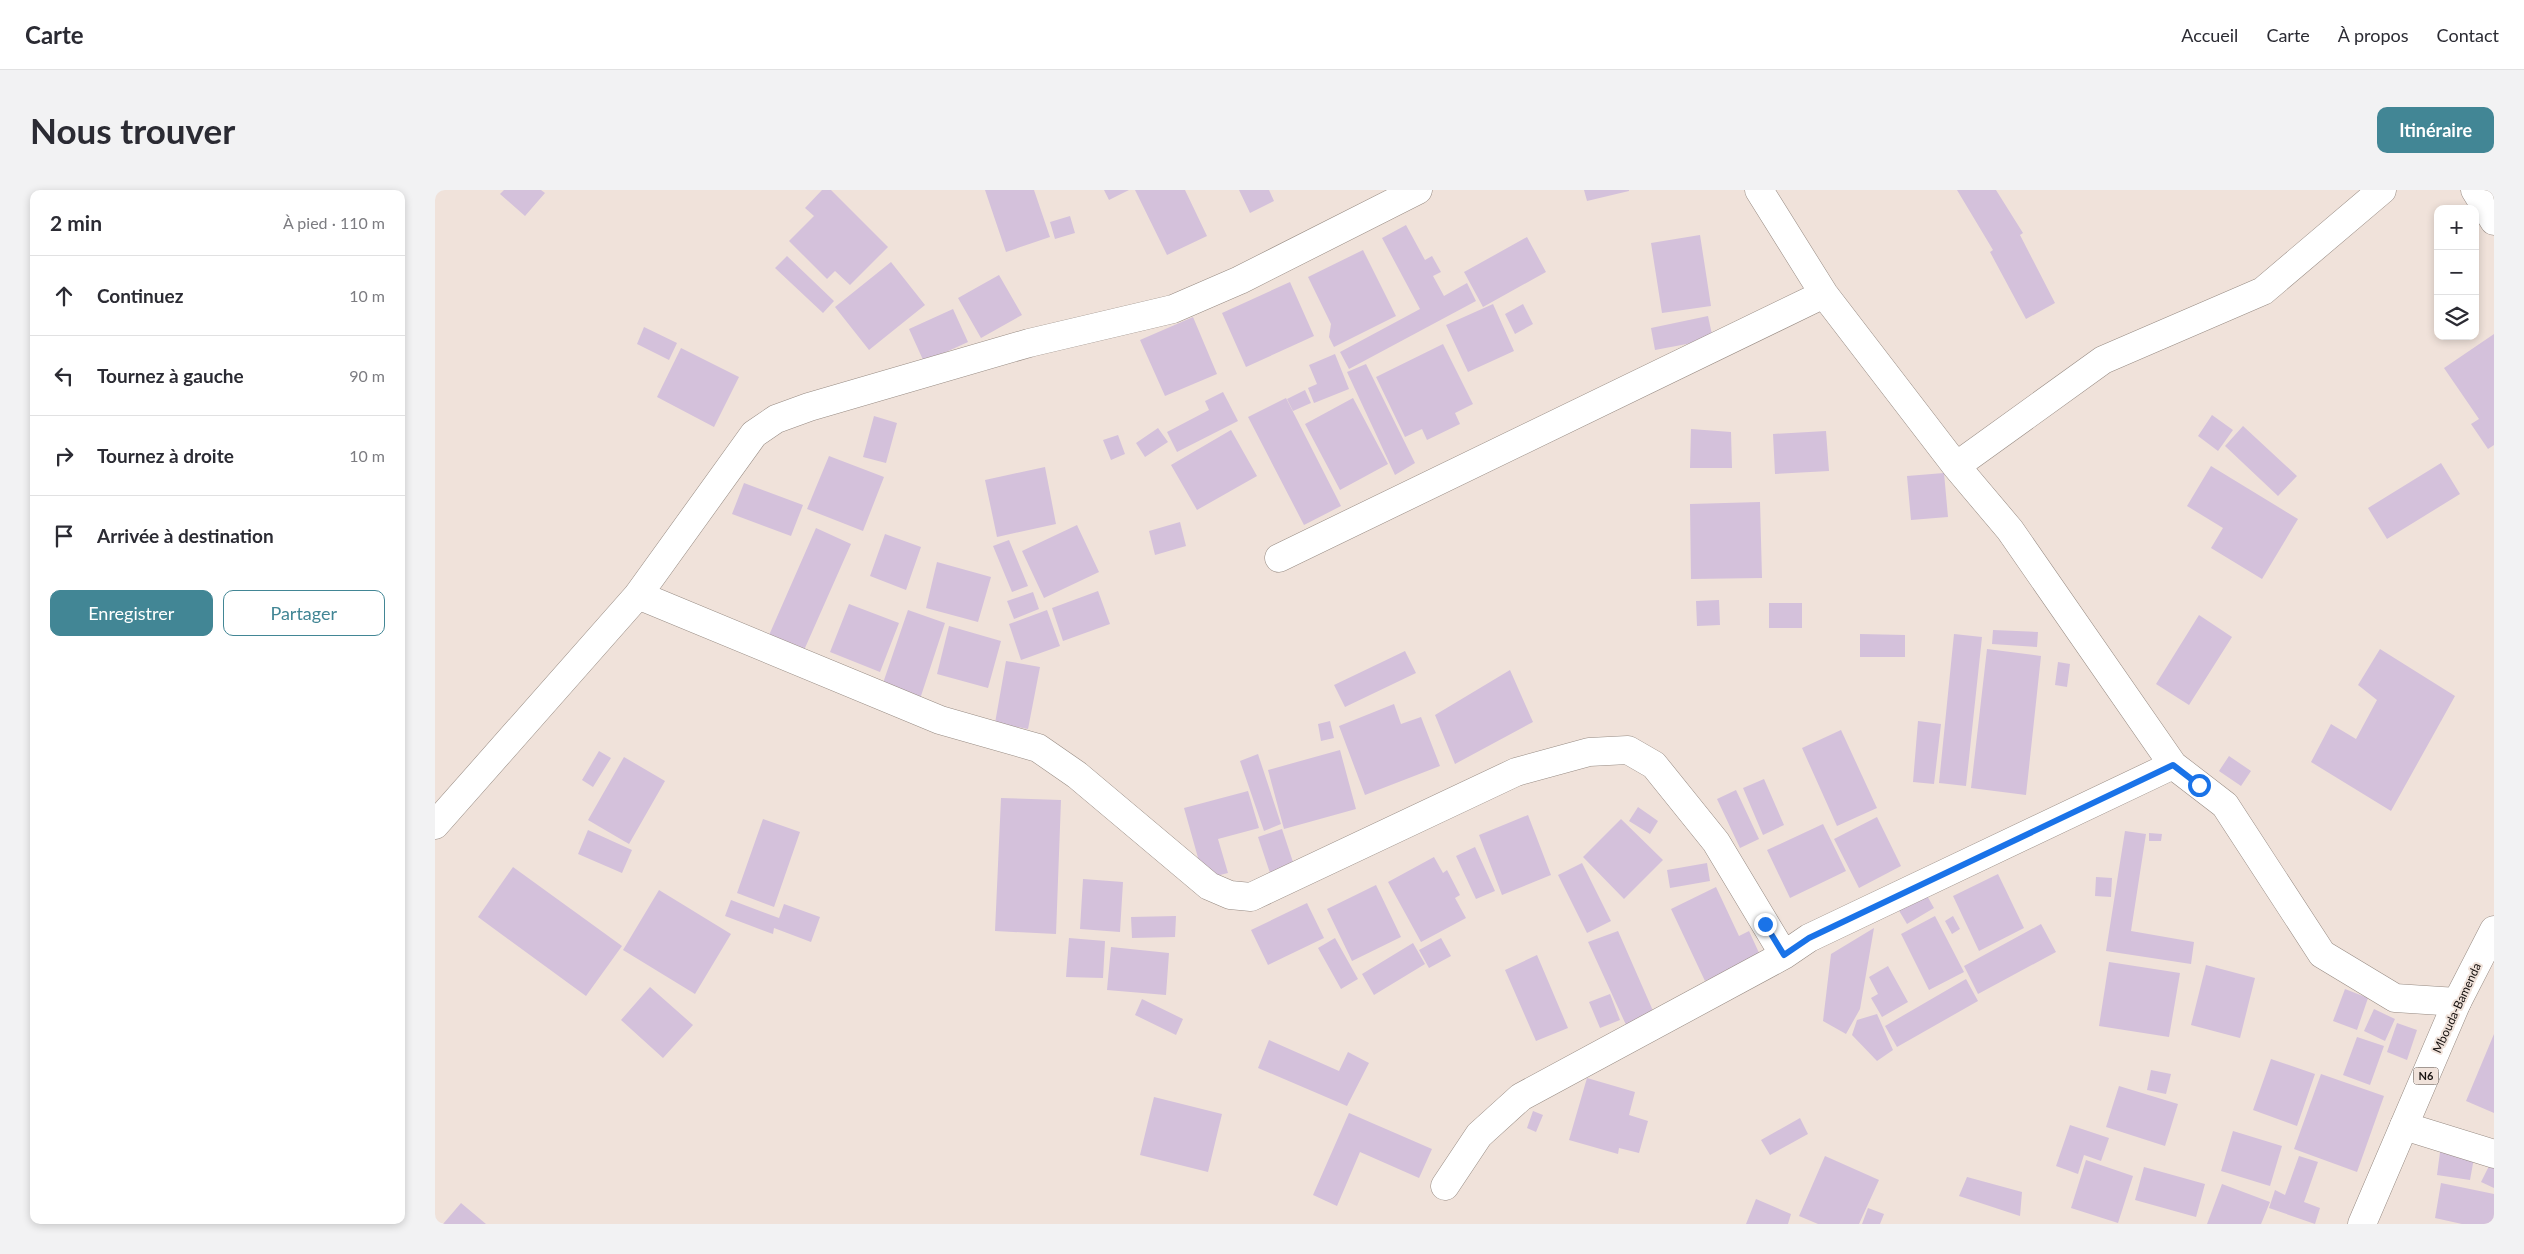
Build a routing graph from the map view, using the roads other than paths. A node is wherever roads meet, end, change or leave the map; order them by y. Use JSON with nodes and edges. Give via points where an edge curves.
{"nodes":[{"id":1,"x":1418,"y":190,"type":"edge"},
{"id":2,"x":1759,"y":190,"type":"edge"},
{"id":3,"x":2382,"y":190,"type":"edge"},
{"id":4,"x":2475,"y":190,"type":"edge"},
{"id":5,"x":2494,"y":221,"type":"edge"},
{"id":6,"x":1824,"y":294,"type":"junction"},
{"id":7,"x":1957,"y":466,"type":"junction"},
{"id":8,"x":1279,"y":558,"type":"dead end"},
{"id":9,"x":637,"y":595,"type":"junction"},
{"id":10,"x":2173,"y":765,"type":"junction"},
{"id":11,"x":435,"y":825,"type":"edge"},
{"id":12,"x":2494,"y":930,"type":"edge"},
{"id":13,"x":1784,"y":955,"type":"junction"},
{"id":14,"x":2457,"y":1002,"type":"junction"},
{"id":15,"x":2404,"y":1126,"type":"junction"},
{"id":16,"x":2494,"y":1154,"type":"edge"},
{"id":17,"x":1445,"y":1186,"type":"dead end"},
{"id":18,"x":2362,"y":1224,"type":"edge"}],
"edges":[{"from":1,"to":9,"type":"main road","via":[[1240,280],[1173,309],[1029,344],[776,419],[754,434]]},
{"from":2,"to":6,"type":"main road"},
{"from":3,"to":7,"type":"main road","via":[[2263,291],[2103,360]]},
{"from":4,"to":5,"type":"main road"},
{"from":6,"to":7,"type":"main road"},
{"from":6,"to":8,"type":"main road"},
{"from":7,"to":10,"type":"main road","via":[[2009,530]]},
{"from":9,"to":11,"type":"main road"},
{"from":9,"to":13,"type":"main road","via":[[940,720],[1037,748],[1077,775],[1209,886],[1230,895],[1251,897],[1516,772],[1589,752],[1628,750],[1654,766],[1716,842]]},
{"from":10,"to":13,"type":"main road","via":[[1809,938]]},
{"from":10,"to":14,"type":"main road","via":[[2225,805],[2322,954],[2395,998]]},
{"from":12,"to":14,"type":"main road","name":"Mbouda-Bamenda","number":"N6"},
{"from":13,"to":17,"type":"main road","via":[[1521,1097],[1479,1135]]},
{"from":14,"to":15,"type":"main road","name":"Mbouda-Bamenda","number":"N6"},
{"from":15,"to":16,"type":"main road"},
{"from":15,"to":18,"type":"main road","name":"Mbouda-Bamenda","number":"N6"}]}
